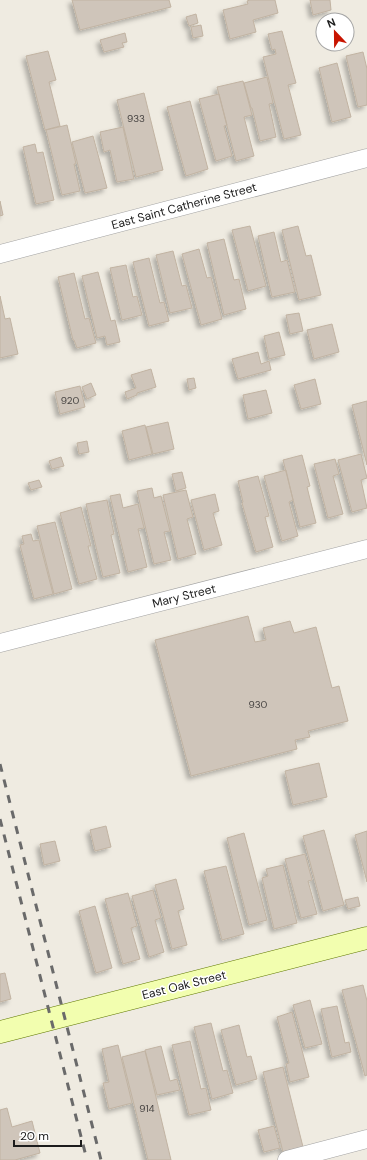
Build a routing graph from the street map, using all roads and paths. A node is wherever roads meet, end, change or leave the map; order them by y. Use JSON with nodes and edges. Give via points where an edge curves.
{"nodes":[{"id":1,"x":367,"y":158,"type":"edge"},
{"id":2,"x":0,"y":254,"type":"edge"},
{"id":3,"x":367,"y":549,"type":"edge"},
{"id":4,"x":0,"y":643,"type":"edge"},
{"id":5,"x":367,"y":938,"type":"edge"},
{"id":6,"x":0,"y":1032,"type":"edge"},
{"id":7,"x":367,"y":1139,"type":"edge"},
{"id":8,"x":288,"y":1160,"type":"edge"}],
"edges":[{"from":1,"to":2,"type":"street","name":"East Saint Catherine Street"},
{"from":3,"to":4,"type":"street","name":"Mary Street"},
{"from":5,"to":6,"type":"main road","name":"East Oak Street"},
{"from":7,"to":8,"type":"street"}]}
